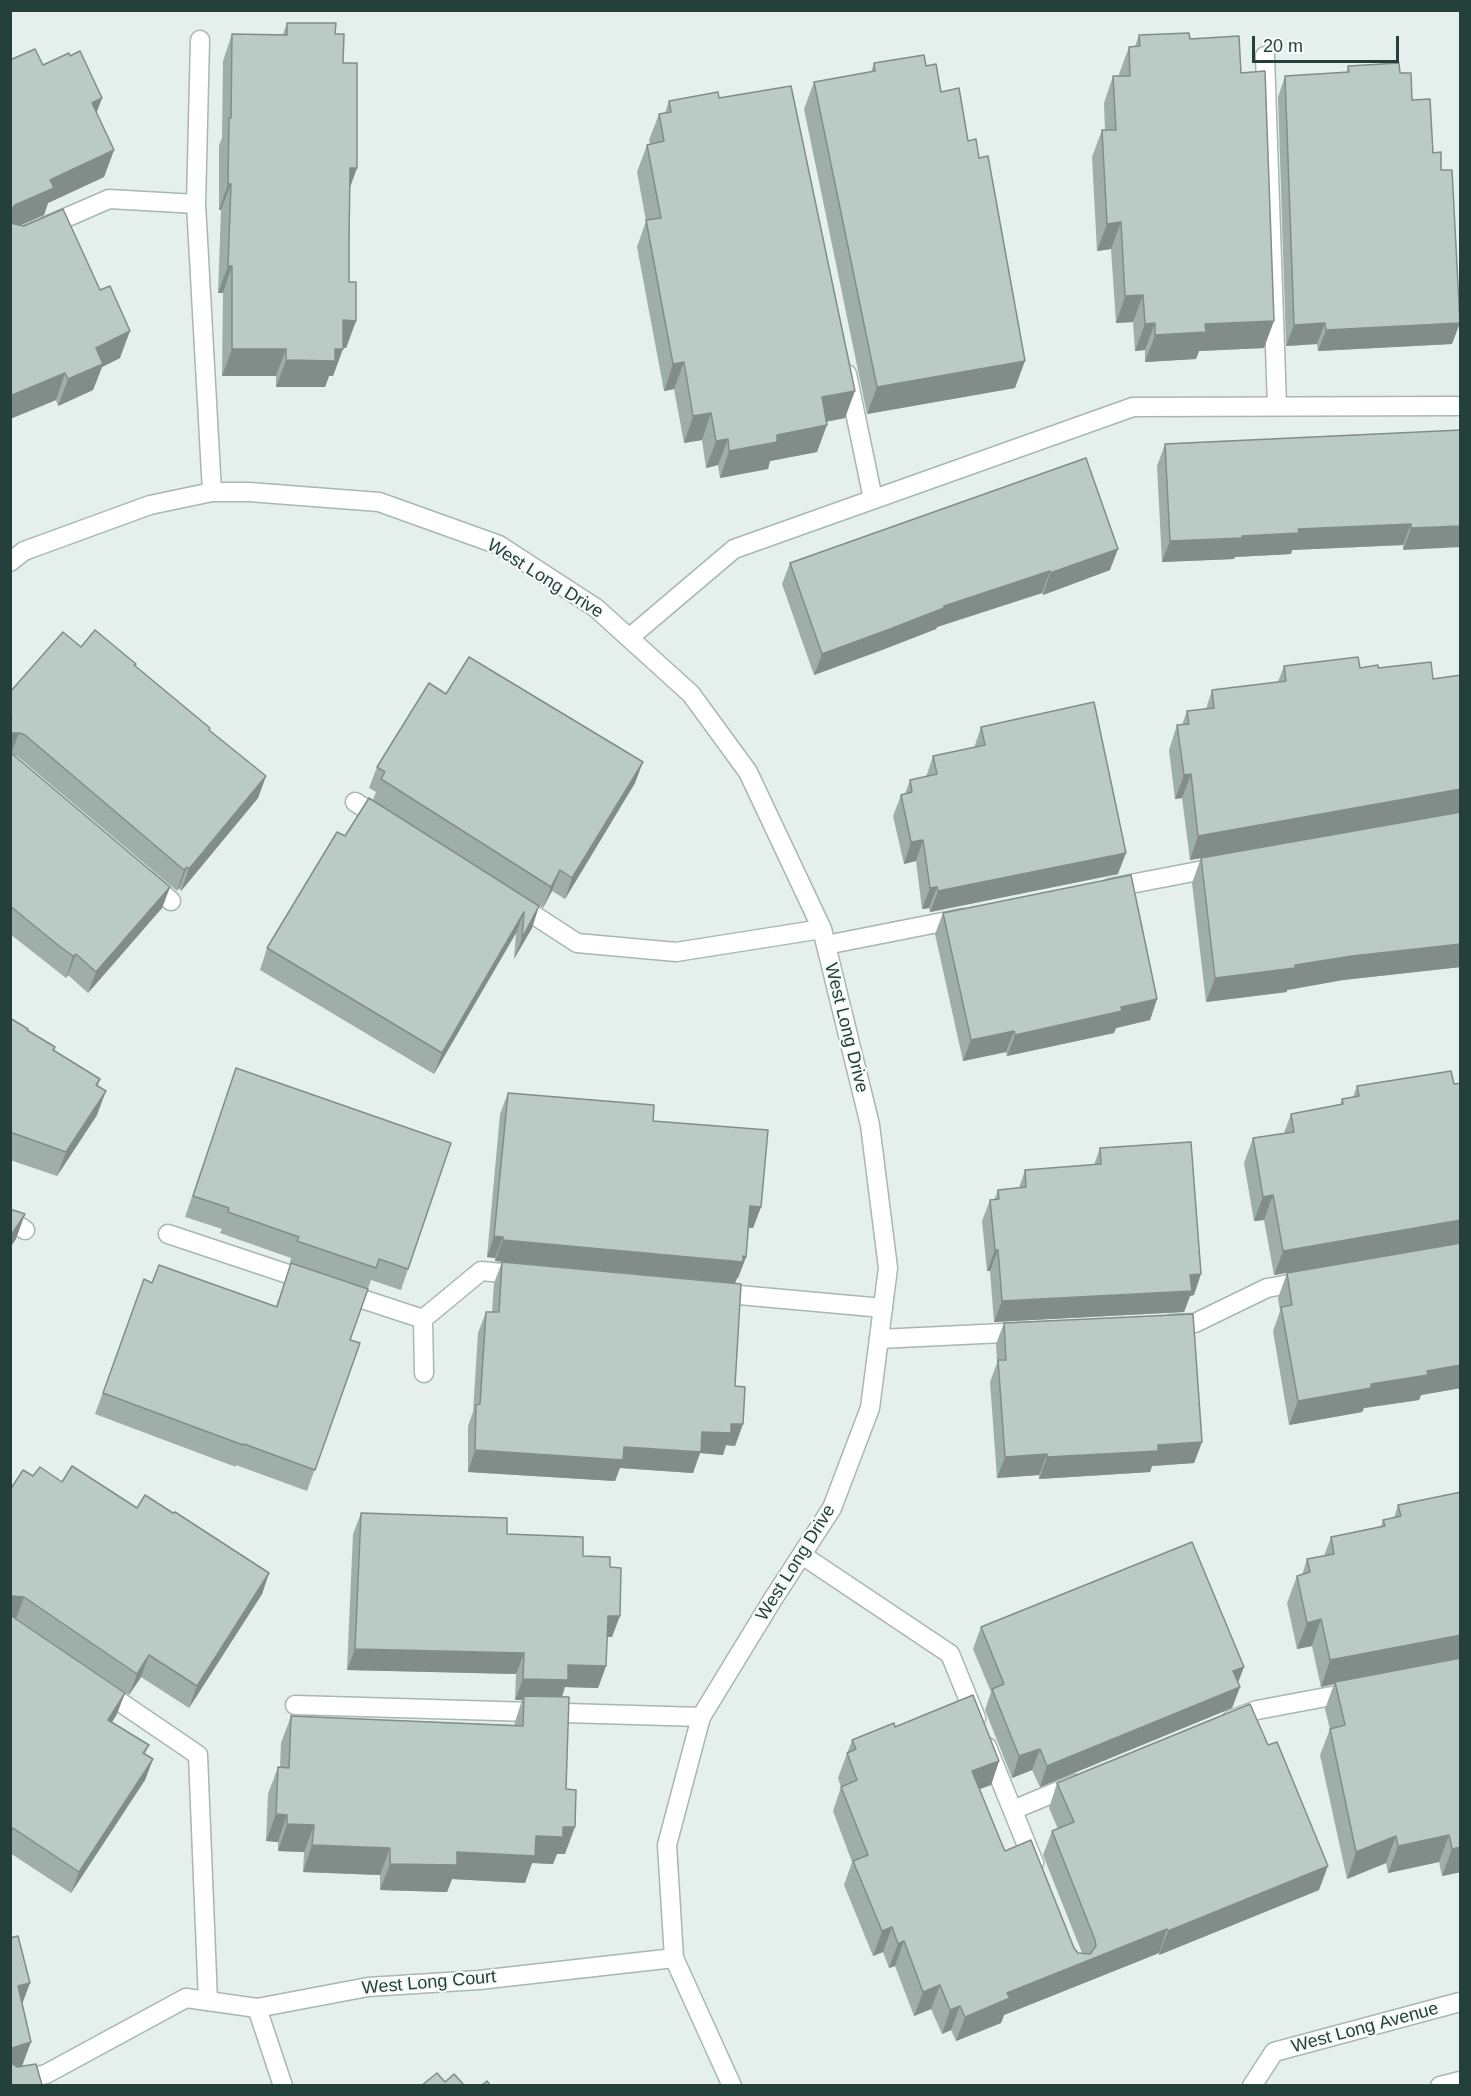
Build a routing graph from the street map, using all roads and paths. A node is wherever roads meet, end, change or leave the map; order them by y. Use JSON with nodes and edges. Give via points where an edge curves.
{"nodes":[{"id":1,"x":200,"y":40,"type":"dead end"},
{"id":2,"x":1265,"y":56,"type":"dead end"},
{"id":3,"x":195,"y":204,"type":"junction"},
{"id":4,"x":10,"y":243,"type":"edge"},
{"id":5,"x":845,"y":361,"type":"edge"},
{"id":6,"x":1461,"y":405,"type":"edge"},
{"id":7,"x":1277,"y":406,"type":"junction"},
{"id":8,"x":212,"y":492,"type":"junction"},
{"id":9,"x":873,"y":499,"type":"junction"},
{"id":10,"x":10,"y":562,"type":"edge"},
{"id":11,"x":629,"y":638,"type":"junction"},
{"id":12,"x":355,"y":802,"type":"dead end"},
{"id":13,"x":395,"y":827,"type":"edge"},
{"id":14,"x":1236,"y":863,"type":"edge"},
{"id":15,"x":136,"y":871,"type":"edge"},
{"id":16,"x":1095,"y":891,"type":"edge"},
{"id":17,"x":506,"y":898,"type":"edge"},
{"id":18,"x":171,"y":901,"type":"edge"},
{"id":19,"x":979,"y":914,"type":"edge"},
{"id":20,"x":824,"y":937,"type":"junction"},
{"id":21,"x":168,"y":1234,"type":"dead end"},
{"id":22,"x":540,"y":1276,"type":"edge"},
{"id":23,"x":1324,"y":1278,"type":"edge"},
{"id":24,"x":694,"y":1291,"type":"edge"},
{"id":25,"x":883,"y":1308,"type":"junction"},
{"id":26,"x":423,"y":1319,"type":"junction"},
{"id":27,"x":1148,"y":1326,"type":"edge"},
{"id":28,"x":1043,"y":1331,"type":"edge"},
{"id":29,"x":879,"y":1339,"type":"junction"},
{"id":30,"x":424,"y":1373,"type":"dead end"},
{"id":31,"x":802,"y":1555,"type":"junction"},
{"id":32,"x":90,"y":1681,"type":"edge"},
{"id":33,"x":1370,"y":1689,"type":"edge"},
{"id":34,"x":295,"y":1705,"type":"dead end"},
{"id":35,"x":701,"y":1717,"type":"junction"},
{"id":36,"x":1212,"y":1728,"type":"edge"},
{"id":37,"x":1090,"y":1778,"type":"edge"},
{"id":38,"x":1012,"y":1809,"type":"junction"},
{"id":39,"x":1042,"y":1884,"type":"edge"},
{"id":40,"x":674,"y":1958,"type":"junction"},
{"id":41,"x":208,"y":2001,"type":"junction"},
{"id":42,"x":1461,"y":2002,"type":"edge"},
{"id":43,"x":257,"y":2008,"type":"junction"},
{"id":44,"x":1461,"y":2081,"type":"edge"},
{"id":45,"x":10,"y":2083,"type":"edge"},
{"id":46,"x":283,"y":2085,"type":"edge"},
{"id":47,"x":732,"y":2085,"type":"edge"},
{"id":48,"x":1252,"y":2085,"type":"edge"},
{"id":49,"x":1440,"y":2085,"type":"edge"}],
"edges":[{"from":1,"to":3,"type":"street"},
{"from":2,"to":7,"type":"street"},
{"from":3,"to":4,"type":"street","via":[[110,199]]},
{"from":3,"to":8,"type":"street"},
{"from":5,"to":9,"type":"street"},
{"from":6,"to":7,"type":"street"},
{"from":7,"to":9,"type":"street","via":[[1132,407]]},
{"from":8,"to":10,"type":"street","name":"West Long Drive","via":[[150,505],[24,551]]},
{"from":8,"to":11,"type":"street","name":"West Long Drive","via":[[380,502],[499,545],[596,608]]},
{"from":9,"to":11,"type":"street","via":[[734,549]]},
{"from":11,"to":20,"type":"street","name":"West Long Drive","via":[[691,694],[748,772]]},
{"from":12,"to":13,"type":"street"},
{"from":14,"to":16,"type":"street"},
{"from":15,"to":18,"type":"street"},
{"from":17,"to":20,"type":"street","via":[[577,943],[676,952]]},
{"from":19,"to":20,"type":"street"},
{"from":20,"to":25,"type":"street","name":"West Long Drive","via":[[870,1125],[888,1268]]},
{"from":21,"to":26,"type":"street"},
{"from":22,"to":26,"type":"street","via":[[482,1271]]},
{"from":23,"to":27,"type":"street","via":[[1267,1288],[1195,1323]]},
{"from":24,"to":25,"type":"street"},
{"from":25,"to":29,"type":"street","name":"West Long Drive"},
{"from":26,"to":30,"type":"street"},
{"from":28,"to":29,"type":"street"},
{"from":29,"to":31,"type":"street","name":"West Long Drive","via":[[870,1408],[832,1508]]},
{"from":31,"to":35,"type":"street","name":"West Long Drive"},
{"from":31,"to":38,"type":"street","via":[[950,1654]]},
{"from":32,"to":41,"type":"street","via":[[198,1755]]},
{"from":33,"to":36,"type":"street","via":[[1257,1710]]},
{"from":34,"to":35,"type":"street"},
{"from":35,"to":40,"type":"street","name":"West Long Drive","via":[[667,1845]]},
{"from":37,"to":38,"type":"street"},
{"from":38,"to":39,"type":"street"},
{"from":40,"to":43,"type":"street","name":"West Long Court","via":[[479,1980],[368,1987]]},
{"from":40,"to":47,"type":"street","name":"West Long Drive"},
{"from":41,"to":43,"type":"street","name":"West Long Court"},
{"from":41,"to":45,"type":"street","name":"West Long Court","via":[[186,1998],[46,2074]]},
{"from":42,"to":48,"type":"street","name":"West Long Avenue","via":[[1274,2052]]},
{"from":43,"to":46,"type":"street"},
{"from":44,"to":49,"type":"street"}]}
